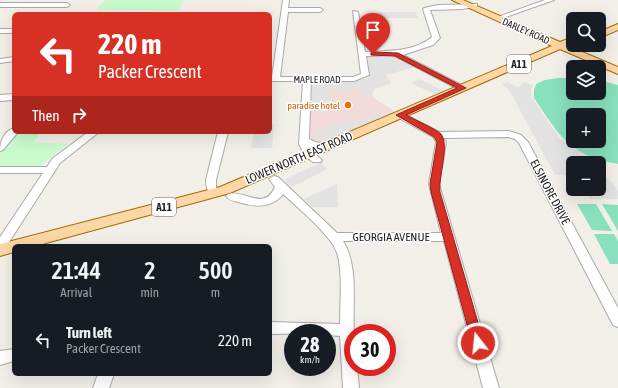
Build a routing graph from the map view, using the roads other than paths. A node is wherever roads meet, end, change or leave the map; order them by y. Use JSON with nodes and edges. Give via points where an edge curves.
{"nodes":[{"id":1,"x":286,"y":0,"type":"edge"},
{"id":2,"x":456,"y":0,"type":"edge"},
{"id":3,"x":530,"y":0,"type":"edge"},
{"id":4,"x":551,"y":0,"type":"edge"},
{"id":5,"x":69,"y":2,"type":"edge"},
{"id":6,"x":470,"y":4,"type":"edge"},
{"id":7,"x":540,"y":4,"type":"junction"},
{"id":8,"x":0,"y":5,"type":"edge"},
{"id":9,"x":284,"y":10,"type":"junction"},
{"id":10,"x":320,"y":10,"type":"dead end"},
{"id":11,"x":60,"y":12,"type":"edge"},
{"id":12,"x":355,"y":12,"type":"dead end"},
{"id":13,"x":501,"y":17,"type":"junction"},
{"id":14,"x":618,"y":21,"type":"edge"},
{"id":15,"x":606,"y":26,"type":"edge"},
{"id":16,"x":618,"y":27,"type":"edge"},
{"id":17,"x":0,"y":31,"type":"edge"},
{"id":18,"x":12,"y":31,"type":"edge"},
{"id":19,"x":606,"y":32,"type":"edge"},
{"id":20,"x":545,"y":37,"type":"junction"},
{"id":21,"x":566,"y":41,"type":"edge"},
{"id":22,"x":566,"y":42,"type":"edge"},
{"id":23,"x":566,"y":47,"type":"edge"},
{"id":24,"x":585,"y":52,"type":"edge"},
{"id":25,"x":589,"y":52,"type":"edge"},
{"id":26,"x":362,"y":54,"type":"junction"},
{"id":27,"x":396,"y":54,"type":"junction"},
{"id":28,"x":549,"y":54,"type":"junction"},
{"id":29,"x":594,"y":58,"type":"junction"},
{"id":30,"x":12,"y":60,"type":"edge"},
{"id":31,"x":0,"y":61,"type":"edge"},
{"id":32,"x":618,"y":65,"type":"edge"},
{"id":33,"x":618,"y":71,"type":"edge"},
{"id":34,"x":273,"y":79,"type":"edge"},
{"id":35,"x":307,"y":79,"type":"junction"},
{"id":36,"x":463,"y":88,"type":"junction"},
{"id":37,"x":12,"y":97,"type":"edge"},
{"id":38,"x":0,"y":98,"type":"edge"},
{"id":39,"x":404,"y":118,"type":"junction"},
{"id":40,"x":12,"y":133,"type":"edge"},
{"id":41,"x":91,"y":134,"type":"edge"},
{"id":42,"x":222,"y":134,"type":"edge"},
{"id":43,"x":438,"y":135,"type":"junction"},
{"id":44,"x":304,"y":140,"type":"junction"},
{"id":45,"x":326,"y":147,"type":"junction"},
{"id":46,"x":0,"y":148,"type":"edge"},
{"id":47,"x":313,"y":157,"type":"junction"},
{"id":48,"x":0,"y":170,"type":"edge"},
{"id":49,"x":49,"y":170,"type":"junction"},
{"id":50,"x":278,"y":182,"type":"junction"},
{"id":51,"x":242,"y":183,"type":"junction"},
{"id":52,"x":214,"y":193,"type":"junction"},
{"id":53,"x":232,"y":196,"type":"junction"},
{"id":54,"x":274,"y":198,"type":"junction"},
{"id":55,"x":298,"y":202,"type":"junction"},
{"id":56,"x":334,"y":237,"type":"junction"},
{"id":57,"x":448,"y":237,"type":"junction"},
{"id":58,"x":22,"y":244,"type":"edge"},
{"id":59,"x":55,"y":244,"type":"edge"},
{"id":60,"x":0,"y":247,"type":"edge"},
{"id":61,"x":12,"y":247,"type":"edge"},
{"id":62,"x":0,"y":250,"type":"edge"},
{"id":63,"x":12,"y":256,"type":"edge"},
{"id":64,"x":0,"y":259,"type":"edge"},
{"id":65,"x":618,"y":321,"type":"edge"},
{"id":66,"x":347,"y":324,"type":"edge"},
{"id":67,"x":272,"y":328,"type":"edge"},
{"id":68,"x":344,"y":330,"type":"edge"},
{"id":69,"x":12,"y":355,"type":"edge"},
{"id":70,"x":0,"y":358,"type":"edge"},
{"id":71,"x":105,"y":376,"type":"edge"},
{"id":72,"x":350,"y":376,"type":"edge"},
{"id":73,"x":101,"y":388,"type":"edge"},
{"id":74,"x":351,"y":388,"type":"edge"},
{"id":75,"x":491,"y":388,"type":"edge"}],
"edges":[{"from":1,"to":9,"type":"street"},
{"from":2,"to":6,"type":"main road","name":"DARLEY ROAD"},
{"from":3,"to":7,"type":"street"},
{"from":4,"to":7,"type":"street"},
{"from":5,"to":8,"type":"street"},
{"from":5,"to":11,"type":"street"},
{"from":6,"to":13,"type":"main road","name":"DARLEY ROAD"},
{"from":6,"to":27,"type":"street","via":[[426,9],[436,40]]},
{"from":7,"to":13,"type":"street"},
{"from":9,"to":10,"type":"street"},
{"from":9,"to":34,"type":"street"},
{"from":12,"to":26,"type":"street"},
{"from":13,"to":20,"type":"main road","name":"DARLEY ROAD"},
{"from":14,"to":15,"type":"main road"},
{"from":16,"to":19,"type":"main road"},
{"from":17,"to":18,"type":"street"},
{"from":20,"to":21,"type":"main road"},
{"from":20,"to":22,"type":"main road","name":"DARLEY ROAD"},
{"from":20,"to":28,"type":"main road","via":[[550,46]]},
{"from":23,"to":28,"type":"main road","name":"LOWER NORTH EAST ROAD","number":"A11"},
{"from":24,"to":29,"type":"main road","name":"DARLEY ROAD"},
{"from":25,"to":29,"type":"main road"},
{"from":26,"to":27,"type":"street"},
{"from":26,"to":35,"type":"street","name":"MAPLE ROAD","via":[[364,77]]},
{"from":27,"to":36,"type":"street"},
{"from":28,"to":29,"type":"main road"},
{"from":28,"to":36,"type":"main road","name":"LOWER NORTH EAST ROAD","number":"A11"},
{"from":28,"to":39,"type":"main road","name":"LOWER NORTH EAST ROAD","number":"A11"},
{"from":29,"to":32,"type":"main road","name":"DARLEY ROAD"},
{"from":29,"to":33,"type":"main road","name":"DARLEY ROAD"},
{"from":30,"to":31,"type":"street"},
{"from":34,"to":35,"type":"street","name":"MAPLE ROAD"},
{"from":35,"to":44,"type":"street"},
{"from":36,"to":39,"type":"main road","name":"LOWER NORTH EAST ROAD","number":"A11"},
{"from":37,"to":38,"type":"street"},
{"from":39,"to":43,"type":"street"},
{"from":39,"to":45,"type":"main road","name":"LOWER NORTH EAST ROAD","number":"A11"},
{"from":39,"to":47,"type":"main road","name":"LOWER NORTH EAST ROAD","number":"A11"},
{"from":40,"to":46,"type":"street"},
{"from":41,"to":49,"type":"street","via":[[60,156]]},
{"from":42,"to":52,"type":"street","via":[[211,180]]},
{"from":43,"to":57,"type":"street","via":[[441,142],[434,184]]},
{"from":43,"to":65,"type":"street","name":"ELSINORE DRIVE","via":[[509,134],[523,142]]},
{"from":44,"to":45,"type":"street","via":[[312,145]]},
{"from":44,"to":47,"type":"street","via":[[306,150]]},
{"from":45,"to":47,"type":"main road","name":"LOWER NORTH EAST ROAD","number":"A11"},
{"from":47,"to":50,"type":"main road","name":"LOWER NORTH EAST ROAD","number":"A11"},
{"from":47,"to":51,"type":"main road","name":"LOWER NORTH EAST ROAD","number":"A11"},
{"from":48,"to":49,"type":"street"},
{"from":49,"to":60,"type":"street"},
{"from":50,"to":53,"type":"main road","name":"LOWER NORTH EAST ROAD","number":"A11"},
{"from":50,"to":54,"type":"street","via":[[279,192]]},
{"from":50,"to":55,"type":"street"},
{"from":51,"to":52,"type":"main road","name":"LOWER NORTH EAST ROAD","number":"A11"},
{"from":51,"to":53,"type":"main road"},
{"from":52,"to":58,"type":"main road","name":"LOWER NORTH EAST ROAD","number":"A11"},
{"from":53,"to":54,"type":"street","via":[[253,203]]},
{"from":53,"to":59,"type":"main road","name":"LOWER NORTH EAST ROAD","number":"A11"},
{"from":54,"to":55,"type":"street"},
{"from":55,"to":56,"type":"street"},
{"from":56,"to":57,"type":"street","name":"GEORGIA AVENUE"},
{"from":56,"to":66,"type":"street","via":[[343,251],[346,263]]},
{"from":57,"to":75,"type":"street"},
{"from":61,"to":62,"type":"main road","name":"LOWER NORTH EAST ROAD","number":"A11"},
{"from":63,"to":64,"type":"main road"},
{"from":67,"to":68,"type":"street"},
{"from":69,"to":70,"type":"street"},
{"from":71,"to":73,"type":"street"},
{"from":72,"to":74,"type":"street"}]}
